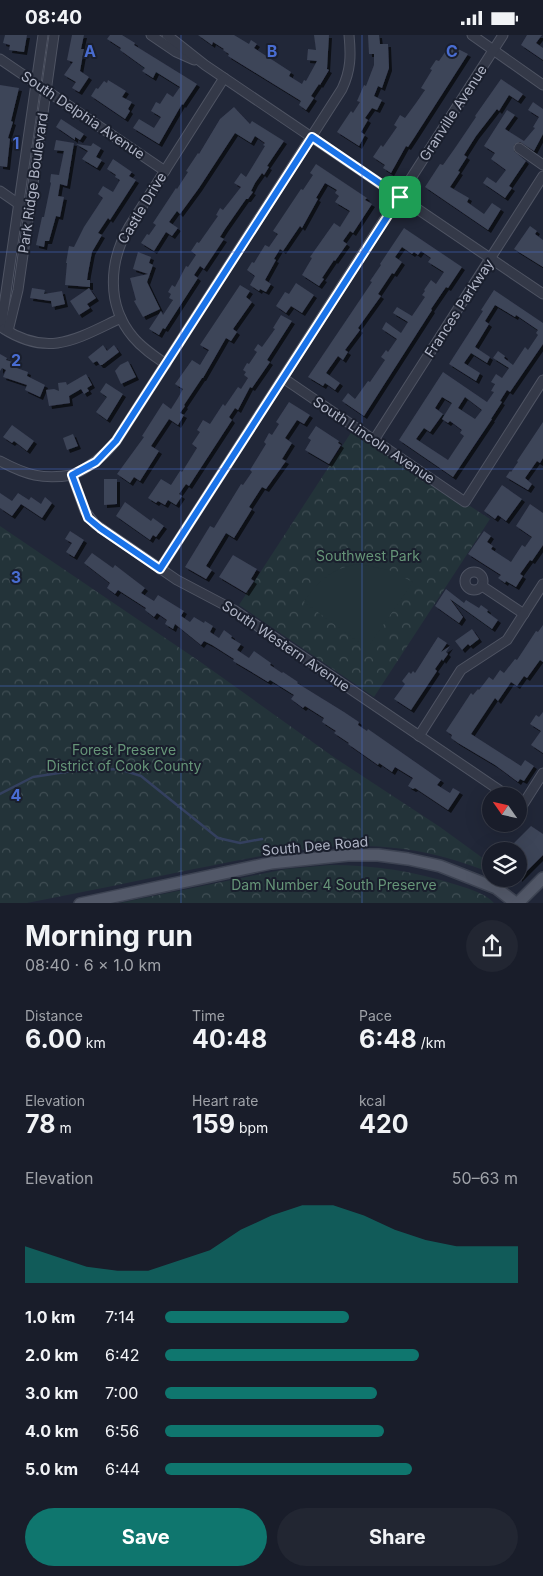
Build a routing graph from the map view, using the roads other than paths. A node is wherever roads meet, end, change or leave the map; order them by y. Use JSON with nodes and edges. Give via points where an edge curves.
{"nodes":[{"id":1,"x":43,"y":35,"type":"edge"},
{"id":2,"x":54,"y":35,"type":"edge"},
{"id":3,"x":152,"y":35,"type":"edge"},
{"id":4,"x":167,"y":35,"type":"edge"},
{"id":5,"x":349,"y":35,"type":"edge"},
{"id":6,"x":472,"y":35,"type":"edge"},
{"id":7,"x":503,"y":35,"type":"edge"},
{"id":8,"x":493,"y":51,"type":"junction"},
{"id":9,"x":0,"y":59,"type":"edge"},
{"id":10,"x":205,"y":65,"type":"junction"},
{"id":11,"x":224,"y":78,"type":"junction"},
{"id":12,"x":36,"y":83,"type":"junction"},
{"id":13,"x":543,"y":85,"type":"edge"},
{"id":14,"x":46,"y":90,"type":"junction"},
{"id":15,"x":312,"y":137,"type":"junction"},
{"id":16,"x":519,"y":148,"type":"dead end"},
{"id":17,"x":543,"y":165,"type":"edge"},
{"id":18,"x":165,"y":171,"type":"junction"},
{"id":19,"x":543,"y":176,"type":"edge"},
{"id":20,"x":0,"y":191,"type":"edge"},
{"id":21,"x":400,"y":197,"type":"junction"},
{"id":22,"x":18,"y":204,"type":"junction"},
{"id":23,"x":30,"y":211,"type":"junction"},
{"id":24,"x":490,"y":258,"type":"junction"},
{"id":25,"x":543,"y":294,"type":"edge"},
{"id":26,"x":121,"y":318,"type":"junction"},
{"id":27,"x":3,"y":328,"type":"edge"},
{"id":28,"x":166,"y":364,"type":"junction"},
{"id":29,"x":283,"y":377,"type":"junction"},
{"id":30,"x":543,"y":380,"type":"edge"},
{"id":31,"x":374,"y":440,"type":"junction"},
{"id":32,"x":0,"y":461,"type":"edge"},
{"id":33,"x":72,"y":475,"type":"junction"},
{"id":34,"x":160,"y":569,"type":"junction"},
{"id":35,"x":543,"y":584,"type":"edge"},
{"id":36,"x":482,"y":586,"type":"dead end"},
{"id":37,"x":524,"y":614,"type":"junction"},
{"id":38,"x":419,"y":737,"type":"junction"},
{"id":39,"x":543,"y":773,"type":"edge"},
{"id":40,"x":494,"y":787,"type":"edge"},
{"id":41,"x":528,"y":794,"type":"edge"},
{"id":42,"x":543,"y":878,"type":"edge"},
{"id":43,"x":80,"y":903,"type":"edge"},
{"id":44,"x":517,"y":903,"type":"edge"}],
"edges":[{"from":1,"to":12,"type":"street","name":"Park Ridge Boulevard"},
{"from":2,"to":14,"type":"street","name":"Park Ridge Boulevard"},
{"from":3,"to":10,"type":"street","via":[[176,52]]},
{"from":4,"to":10,"type":"street"},
{"from":5,"to":15,"type":"street","via":[[351,57],[348,78]]},
{"from":6,"to":8,"type":"street"},
{"from":7,"to":8,"type":"street","name":"Granville Avenue"},
{"from":8,"to":13,"type":"street"},
{"from":8,"to":21,"type":"street","name":"Granville Avenue"},
{"from":9,"to":12,"type":"street","name":"South Delphia Avenue"},
{"from":10,"to":11,"type":"street"},
{"from":11,"to":15,"type":"street"},
{"from":11,"to":18,"type":"street","name":"Castle Drive"},
{"from":12,"to":14,"type":"street","name":"South Delphia Avenue"},
{"from":12,"to":22,"type":"street","name":"Park Ridge Boulevard"},
{"from":14,"to":18,"type":"street","name":"South Delphia Avenue"},
{"from":14,"to":23,"type":"street","name":"Park Ridge Boulevard"},
{"from":15,"to":21,"type":"street"},
{"from":15,"to":28,"type":"street"},
{"from":16,"to":17,"type":"street"},
{"from":18,"to":26,"type":"street","name":"Castle Drive","via":[[129,227],[114,260],[112,281]]},
{"from":19,"to":24,"type":"street","name":"Frances Parkway"},
{"from":20,"to":22,"type":"street"},
{"from":21,"to":24,"type":"street"},
{"from":21,"to":29,"type":"street","name":"Granville Avenue"},
{"from":22,"to":23,"type":"street"},
{"from":22,"to":27,"type":"street","name":"Park Ridge Boulevard"},
{"from":23,"to":27,"type":"street","name":"Park Ridge Boulevard","via":[[18,290]]},
{"from":24,"to":25,"type":"street"},
{"from":24,"to":31,"type":"street","name":"Frances Parkway"},
{"from":26,"to":27,"type":"street","via":[[66,343],[42,344]]},
{"from":26,"to":28,"type":"street","name":"Castle Drive","via":[[134,338]]},
{"from":28,"to":33,"type":"street","via":[[106,453],[86,469]]},
{"from":29,"to":31,"type":"street","name":"South Lincoln Avenue"},
{"from":29,"to":34,"type":"street","name":"Granville Avenue"},
{"from":30,"to":31,"type":"street","name":"South Lincoln Avenue","via":[[465,502]]},
{"from":32,"to":33,"type":"street","via":[[36,476]]},
{"from":33,"to":34,"type":"street","name":"South Western Avenue","via":[[88,518]]},
{"from":34,"to":38,"type":"street","name":"South Western Avenue","via":[[234,610]]},
{"from":35,"to":37,"type":"street"},
{"from":36,"to":37,"type":"street"},
{"from":37,"to":38,"type":"street","via":[[507,640],[461,670]]},
{"from":38,"to":40,"type":"street","name":"South Western Avenue"},
{"from":39,"to":41,"type":"street"},
{"from":42,"to":44,"type":"main road"},
{"from":43,"to":44,"type":"main road","name":"South Dee Road","via":[[271,863],[348,855],[378,855],[436,865],[496,888]]}]}
